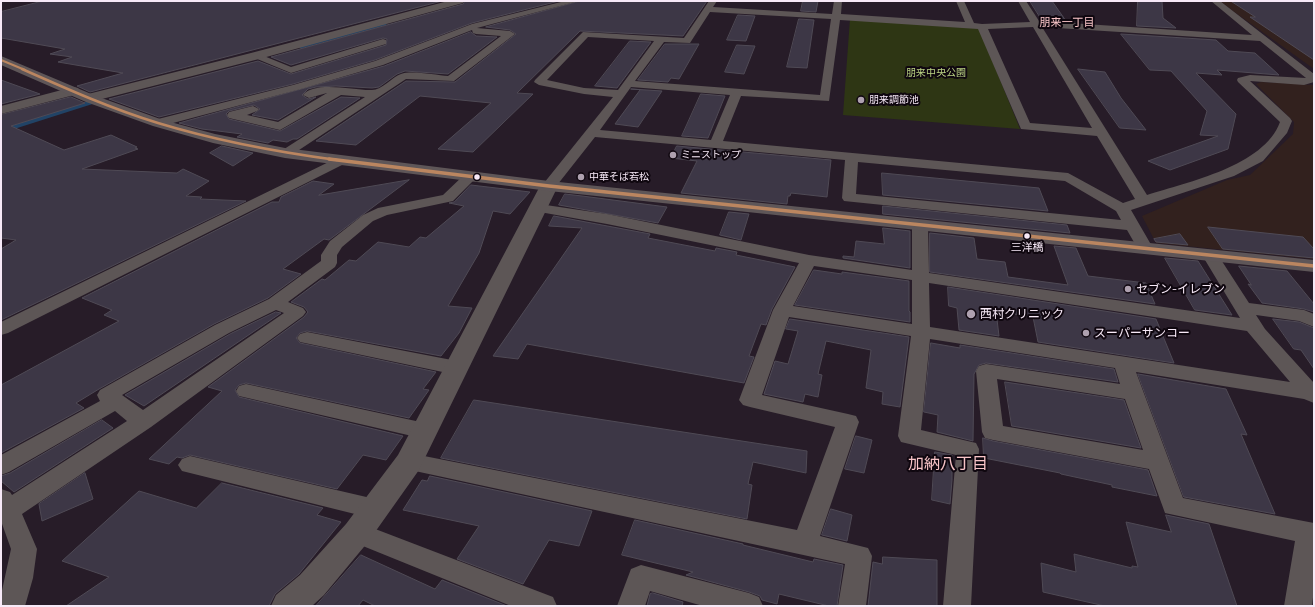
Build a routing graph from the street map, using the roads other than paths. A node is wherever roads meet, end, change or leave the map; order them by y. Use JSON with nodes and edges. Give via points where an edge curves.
{"nodes":[{"id":1,"x":459,"y":1,"type":"edge"},
{"id":2,"x":575,"y":1,"type":"edge"},
{"id":3,"x":838,"y":1,"type":"edge"},
{"id":4,"x":960,"y":1,"type":"edge"},
{"id":5,"x":1022,"y":1,"type":"edge"},
{"id":6,"x":1215,"y":1,"type":"edge"},
{"id":7,"x":711,"y":5,"type":"edge"},
{"id":8,"x":836,"y":17,"type":"junction"},
{"id":9,"x":1036,"y":24,"type":"junction"},
{"id":10,"x":976,"y":26,"type":"junction"},
{"id":11,"x":464,"y":30,"type":"junction"},
{"id":12,"x":1262,"y":38,"type":"junction"},
{"id":13,"x":661,"y":39,"type":"junction"},
{"id":14,"x":383,"y":42,"type":"dead end"},
{"id":15,"x":259,"y":57,"type":"junction"},
{"id":16,"x":1,"y":60,"type":"edge"},
{"id":17,"x":624,"y":89,"type":"junction"},
{"id":18,"x":341,"y":90,"type":"junction"},
{"id":19,"x":73,"y":91,"type":"junction"},
{"id":20,"x":737,"y":93,"type":"junction"},
{"id":21,"x":375,"y":94,"type":"junction"},
{"id":22,"x":94,"y":100,"type":"junction"},
{"id":23,"x":1,"y":110,"type":"edge"},
{"id":24,"x":158,"y":123,"type":"junction"},
{"id":25,"x":1101,"y":133,"type":"junction"},
{"id":26,"x":592,"y":134,"type":"junction"},
{"id":27,"x":715,"y":145,"type":"junction"},
{"id":28,"x":285,"y":153,"type":"junction"},
{"id":29,"x":852,"y":158,"type":"junction"},
{"id":30,"x":339,"y":161,"type":"junction"},
{"id":31,"x":470,"y":177,"type":"junction"},
{"id":32,"x":544,"y":197,"type":"junction"},
{"id":33,"x":1144,"y":201,"type":"junction"},
{"id":34,"x":1122,"y":208,"type":"junction"},
{"id":35,"x":920,"y":225,"type":"junction"},
{"id":36,"x":1132,"y":226,"type":"junction"},
{"id":37,"x":1145,"y":248,"type":"junction"},
{"id":38,"x":1210,"y":255,"type":"junction"},
{"id":39,"x":809,"y":260,"type":"junction"},
{"id":40,"x":1314,"y":266,"type":"edge"},
{"id":41,"x":920,"y":278,"type":"junction"},
{"id":42,"x":275,"y":303,"type":"junction"},
{"id":43,"x":1243,"y":308,"type":"junction"},
{"id":44,"x":782,"y":310,"type":"junction"},
{"id":45,"x":1314,"y":321,"type":"edge"},
{"id":46,"x":1254,"y":326,"type":"junction"},
{"id":47,"x":1,"y":329,"type":"edge"},
{"id":48,"x":921,"y":332,"type":"junction"},
{"id":49,"x":307,"y":338,"type":"dead end"},
{"id":50,"x":1123,"y":363,"type":"junction"},
{"id":51,"x":457,"y":368,"type":"junction"},
{"id":52,"x":246,"y":391,"type":"dead end"},
{"id":53,"x":1133,"y":393,"type":"junction"},
{"id":54,"x":1313,"y":394,"type":"edge"},
{"id":55,"x":116,"y":402,"type":"junction"},
{"id":56,"x":143,"y":421,"type":"junction"},
{"id":57,"x":425,"y":431,"type":"junction"},
{"id":58,"x":409,"y":462,"type":"junction"},
{"id":59,"x":1159,"y":462,"type":"junction"},
{"id":60,"x":190,"y":465,"type":"dead end"},
{"id":61,"x":1,"y":466,"type":"edge"},
{"id":62,"x":5,"y":505,"type":"edge"},
{"id":63,"x":375,"y":509,"type":"junction"},
{"id":64,"x":357,"y":533,"type":"junction"},
{"id":65,"x":1314,"y":535,"type":"edge"},
{"id":66,"x":805,"y":543,"type":"junction"},
{"id":67,"x":10,"y":606,"type":"edge"},
{"id":68,"x":288,"y":606,"type":"edge"},
{"id":69,"x":543,"y":606,"type":"edge"},
{"id":70,"x":632,"y":606,"type":"edge"},
{"id":71,"x":749,"y":606,"type":"edge"},
{"id":72,"x":852,"y":606,"type":"edge"},
{"id":73,"x":957,"y":606,"type":"edge"},
{"id":74,"x":1298,"y":606,"type":"edge"}],
"edges":[{"from":1,"to":15,"type":"street"},
{"from":2,"to":11,"type":"street"},
{"from":3,"to":8,"type":"street"},
{"from":4,"to":10,"type":"street"},
{"from":5,"to":9,"type":"street"},
{"from":6,"to":12,"type":"street"},
{"from":7,"to":8,"type":"street"},
{"from":7,"to":13,"type":"street","via":[[688,41]]},
{"from":8,"to":10,"type":"street"},
{"from":8,"to":20,"type":"street","via":[[825,99]]},
{"from":9,"to":10,"type":"street"},
{"from":9,"to":12,"type":"street"},
{"from":9,"to":25,"type":"street"},
{"from":10,"to":25,"type":"street","via":[[1025,126]]},
{"from":11,"to":21,"type":"street","via":[[510,34],[450,79],[404,76]]},
{"from":11,"to":24,"type":"street","via":[[379,63]]},
{"from":12,"to":33,"type":"street","via":[[1314,79],[1304,82],[1250,78],[1242,80],[1286,121],[1283,130],[1258,158],[1229,173]]},
{"from":13,"to":17,"type":"street"},
{"from":13,"to":17,"type":"street","via":[[586,34],[539,82],[584,91]]},
{"from":14,"to":15,"type":"street","via":[[291,70]]},
{"from":15,"to":22,"type":"street"},
{"from":16,"to":19,"type":"main road"},
{"from":17,"to":20,"type":"street"},
{"from":17,"to":26,"type":"street"},
{"from":18,"to":18,"type":"street","via":[[325,90],[233,115],[280,126]]},
{"from":18,"to":21,"type":"street"},
{"from":19,"to":22,"type":"main road"},
{"from":19,"to":23,"type":"street"},
{"from":20,"to":27,"type":"street"},
{"from":21,"to":28,"type":"street"},
{"from":22,"to":24,"type":"main road"},
{"from":24,"to":28,"type":"main road"},
{"from":25,"to":33,"type":"street"},
{"from":26,"to":27,"type":"street"},
{"from":26,"to":32,"type":"street"},
{"from":27,"to":29,"type":"street"},
{"from":28,"to":30,"type":"main road"},
{"from":29,"to":34,"type":"street","via":[[1068,177]]},
{"from":29,"to":36,"type":"street","via":[[849,198]]},
{"from":30,"to":31,"type":"main road"},
{"from":30,"to":47,"type":"street"},
{"from":31,"to":32,"type":"main road"},
{"from":31,"to":42,"type":"street","via":[[448,198],[383,211],[368,218],[336,244],[329,256],[329,263]]},
{"from":32,"to":35,"type":"main road"},
{"from":32,"to":39,"type":"street","via":[[607,219]]},
{"from":32,"to":51,"type":"street"},
{"from":33,"to":34,"type":"street"},
{"from":34,"to":36,"type":"street"},
{"from":35,"to":37,"type":"main road"},
{"from":35,"to":41,"type":"street"},
{"from":36,"to":37,"type":"street"},
{"from":37,"to":38,"type":"main road"},
{"from":38,"to":40,"type":"main road"},
{"from":38,"to":43,"type":"street"},
{"from":39,"to":41,"type":"street"},
{"from":39,"to":44,"type":"street"},
{"from":41,"to":46,"type":"street"},
{"from":41,"to":48,"type":"street"},
{"from":42,"to":55,"type":"street","via":[[222,329],[107,395]]},
{"from":42,"to":56,"type":"street","via":[[297,312]]},
{"from":43,"to":45,"type":"street","via":[[1304,316]]},
{"from":43,"to":46,"type":"street"},
{"from":44,"to":48,"type":"street"},
{"from":44,"to":66,"type":"street","via":[[750,400],[848,422]]},
{"from":46,"to":54,"type":"street"},
{"from":48,"to":50,"type":"street"},
{"from":48,"to":73,"type":"street","via":[[910,436],[968,449]]},
{"from":49,"to":51,"type":"street"},
{"from":50,"to":53,"type":"street"},
{"from":50,"to":54,"type":"street"},
{"from":51,"to":57,"type":"street"},
{"from":52,"to":57,"type":"street"},
{"from":53,"to":59,"type":"street"},
{"from":53,"to":59,"type":"street","via":[[986,371],[993,432]]},
{"from":55,"to":56,"type":"street"},
{"from":55,"to":61,"type":"street"},
{"from":56,"to":62,"type":"street"},
{"from":57,"to":58,"type":"street"},
{"from":58,"to":63,"type":"street"},
{"from":58,"to":66,"type":"street"},
{"from":59,"to":65,"type":"street","via":[[1174,506]]},
{"from":60,"to":63,"type":"street"},
{"from":62,"to":67,"type":"street","via":[[24,549],[15,596]]},
{"from":63,"to":64,"type":"street"},
{"from":64,"to":68,"type":"street","via":[[312,585]]},
{"from":64,"to":69,"type":"street"},
{"from":65,"to":74,"type":"street","via":[[1307,542]]},
{"from":66,"to":72,"type":"street","via":[[859,556]]},
{"from":70,"to":71,"type":"street","via":[[641,577]]}]}
